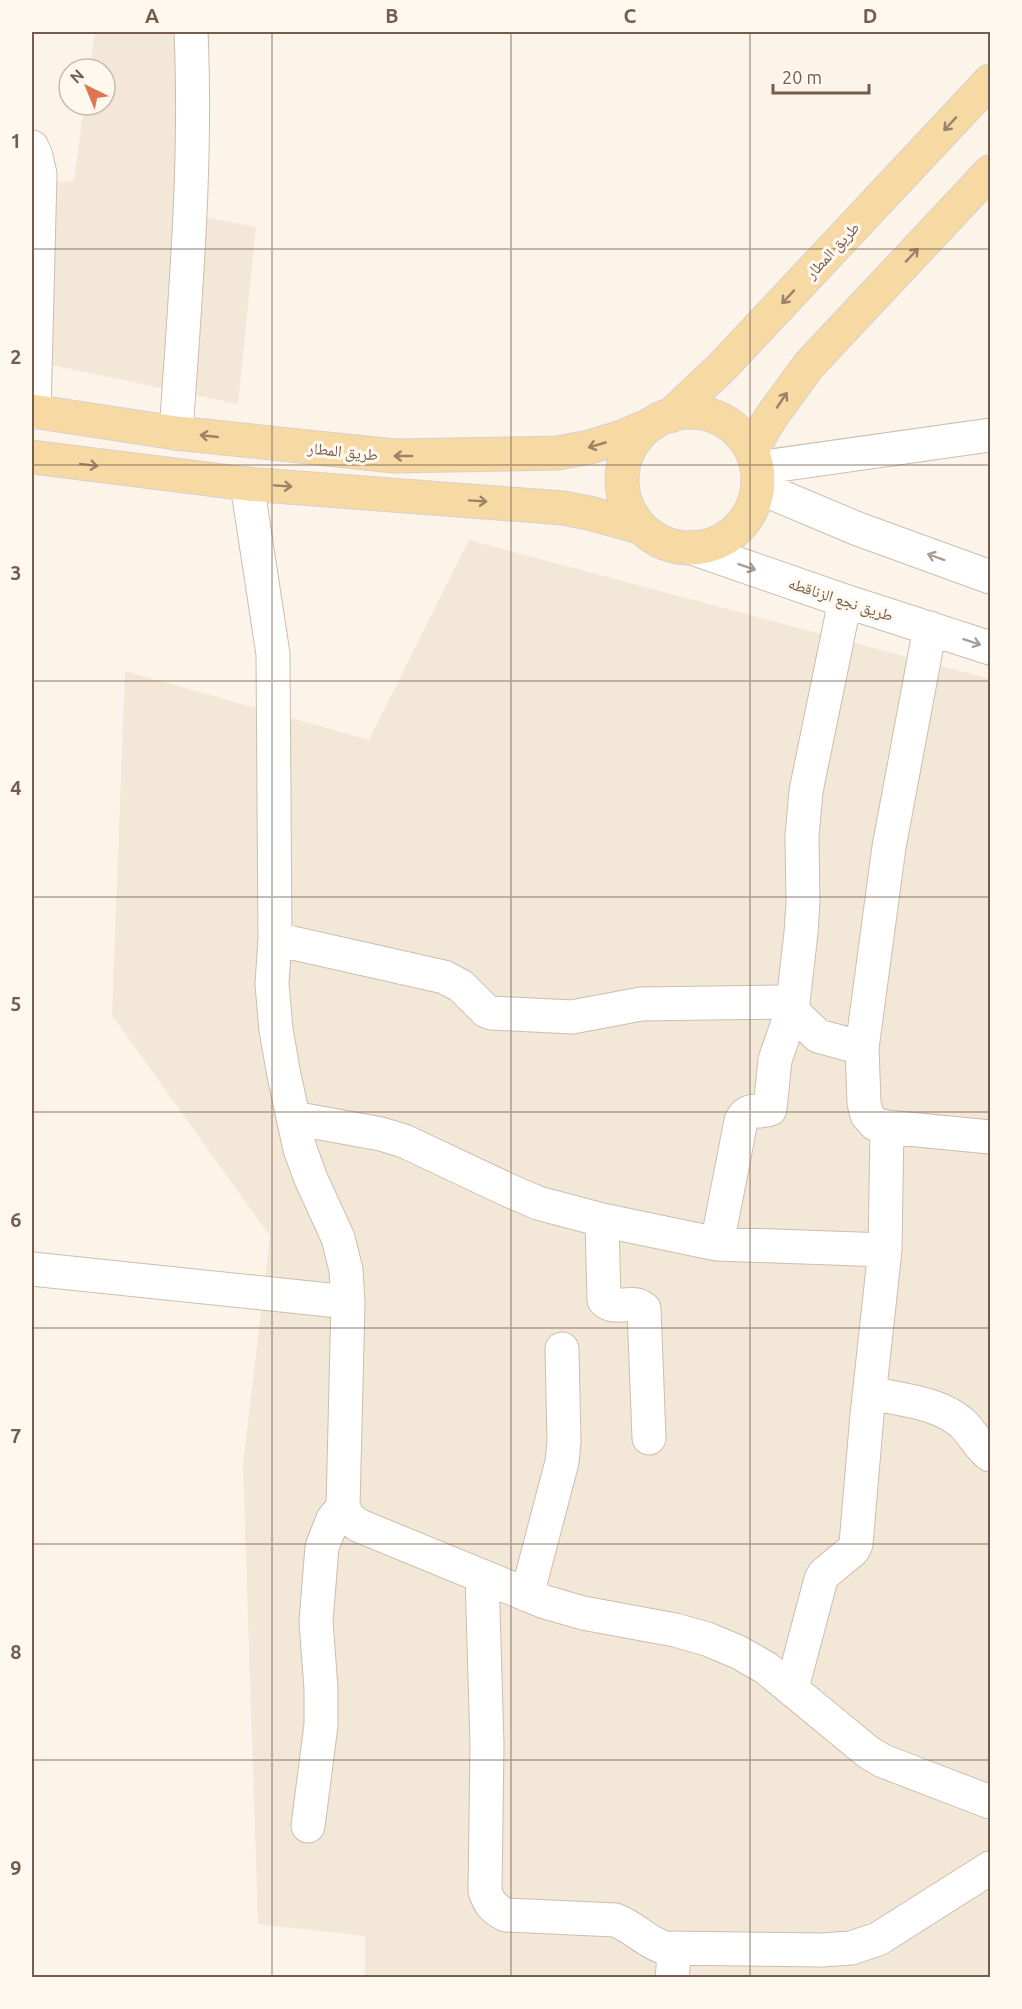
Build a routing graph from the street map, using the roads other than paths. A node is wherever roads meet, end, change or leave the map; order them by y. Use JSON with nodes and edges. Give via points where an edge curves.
{"nodes":[{"id":1,"x":191,"y":32,"type":"edge"},
{"id":2,"x":990,"y":81,"type":"edge"},
{"id":3,"x":32,"y":147,"type":"edge"},
{"id":4,"x":990,"y":172,"type":"edge"},
{"id":5,"x":33,"y":411,"type":"edge"},
{"id":6,"x":661,"y":420,"type":"junction"},
{"id":7,"x":176,"y":433,"type":"junction"},
{"id":8,"x":990,"y":435,"type":"edge"},
{"id":9,"x":32,"y":457,"type":"edge"},
{"id":10,"x":756,"y":469,"type":"junction"},
{"id":11,"x":247,"y":484,"type":"junction"},
{"id":12,"x":640,"y":526,"type":"junction"},
{"id":13,"x":692,"y":548,"type":"junction"},
{"id":14,"x":990,"y":577,"type":"edge"},
{"id":15,"x":845,"y":602,"type":"junction"},
{"id":16,"x":930,"y":628,"type":"junction"},
{"id":17,"x":990,"y":648,"type":"edge"},
{"id":18,"x":275,"y":939,"type":"junction"},
{"id":19,"x":792,"y":1011,"type":"junction"},
{"id":20,"x":862,"y":1048,"type":"junction"},
{"id":21,"x":293,"y":1118,"type":"junction"},
{"id":22,"x":887,"y":1127,"type":"junction"},
{"id":23,"x":990,"y":1137,"type":"edge"},
{"id":24,"x":602,"y":1220,"type":"junction"},
{"id":25,"x":717,"y":1244,"type":"junction"},
{"id":26,"x":885,"y":1250,"type":"junction"},
{"id":27,"x":32,"y":1269,"type":"edge"},
{"id":28,"x":348,"y":1302,"type":"junction"},
{"id":29,"x":562,"y":1349,"type":"dead end"},
{"id":30,"x":870,"y":1393,"type":"junction"},
{"id":31,"x":649,"y":1438,"type":"dead end"},
{"id":32,"x":990,"y":1455,"type":"edge"},
{"id":33,"x":343,"y":1507,"type":"junction"},
{"id":34,"x":482,"y":1576,"type":"junction"},
{"id":35,"x":527,"y":1595,"type":"junction"},
{"id":36,"x":792,"y":1688,"type":"junction"},
{"id":37,"x":990,"y":1802,"type":"edge"},
{"id":38,"x":308,"y":1826,"type":"dead end"},
{"id":39,"x":990,"y":1868,"type":"edge"},
{"id":40,"x":674,"y":1963,"type":"edge"}],
"edges":[{"from":1,"to":7,"type":"street","via":[[194,102],[190,221]]},
{"from":2,"to":6,"type":"main road","name":"طريق المطار","one_way":true,"via":[[722,367]]},
{"from":3,"to":5,"type":"street","via":[[40,174]]},
{"from":10,"to":4,"type":"main road","one_way":true,"via":[[769,420],[809,365]]},
{"from":5,"to":7,"type":"main road","name":"طريق المطار"},
{"from":6,"to":7,"type":"main road","name":"طريق المطار","one_way":true,"via":[[590,447],[525,455],[385,455]]},
{"from":6,"to":10,"type":"main road","via":[[688,412],[708,414],[726,422],[741,434]]},
{"from":6,"to":12,"type":"main road","via":[[638,437],[627,454],[622,473],[629,510]]},
{"from":8,"to":10,"type":"street"},
{"from":9,"to":11,"type":"main road","one_way":true},
{"from":10,"to":13,"type":"main road","via":[[753,507],[743,523],[729,537]]},
{"from":14,"to":10,"type":"street","one_way":true,"via":[[858,529]]},
{"from":11,"to":12,"type":"main road","one_way":true,"via":[[563,508]]},
{"from":11,"to":18,"type":"street","via":[[273,654]]},
{"from":12,"to":13,"type":"main road","via":[[655,539]]},
{"from":13,"to":15,"type":"street","name":"طريق نجع الزناقطه","one_way":true},
{"from":15,"to":16,"type":"street","name":"طريق نجع الزناقطه"},
{"from":15,"to":19,"type":"street","via":[[804,802],[803,910]]},
{"from":16,"to":17,"type":"street","name":"طريق نجع الزناقطه","one_way":true},
{"from":16,"to":20,"type":"street","via":[[889,847]]},
{"from":18,"to":19,"type":"street","via":[[444,977],[461,986],[491,1014],[572,1017],[641,1004],[775,1002]]},
{"from":18,"to":21,"type":"street","via":[[272,984],[276,1030]]},
{"from":19,"to":20,"type":"street","via":[[818,1036]]},
{"from":19,"to":25,"type":"street","via":[[775,1060],[770,1109],[748,1112],[741,1121]]},
{"from":20,"to":22,"type":"street","via":[[867,1115],[875,1124]]},
{"from":21,"to":24,"type":"street","via":[[405,1141],[528,1199]]},
{"from":21,"to":28,"type":"street","via":[[311,1179],[338,1238]]},
{"from":22,"to":23,"type":"street"},
{"from":22,"to":26,"type":"street"},
{"from":24,"to":25,"type":"street"},
{"from":24,"to":31,"type":"street","via":[[604,1300],[613,1306],[635,1304],[644,1309]]},
{"from":25,"to":26,"type":"street"},
{"from":26,"to":30,"type":"street"},
{"from":27,"to":28,"type":"street"},
{"from":28,"to":33,"type":"street"},
{"from":29,"to":35,"type":"street","via":[[562,1462]]},
{"from":30,"to":32,"type":"street","via":[[938,1408],[952,1415]]},
{"from":30,"to":36,"type":"street","via":[[856,1545],[820,1579]]},
{"from":33,"to":34,"type":"street","via":[[349,1519],[360,1526]]},
{"from":33,"to":38,"type":"street","via":[[333,1519],[322,1547],[316,1622],[321,1725]]},
{"from":34,"to":35,"type":"street"},
{"from":34,"to":40,"type":"street","via":[[488,1902],[506,1915],[615,1920],[656,1945]]},
{"from":35,"to":36,"type":"street","via":[[582,1613],[707,1639],[766,1668]]},
{"from":36,"to":37,"type":"street","via":[[868,1752]]},
{"from":39,"to":40,"type":"street","via":[[878,1939],[850,1948]]}]}
